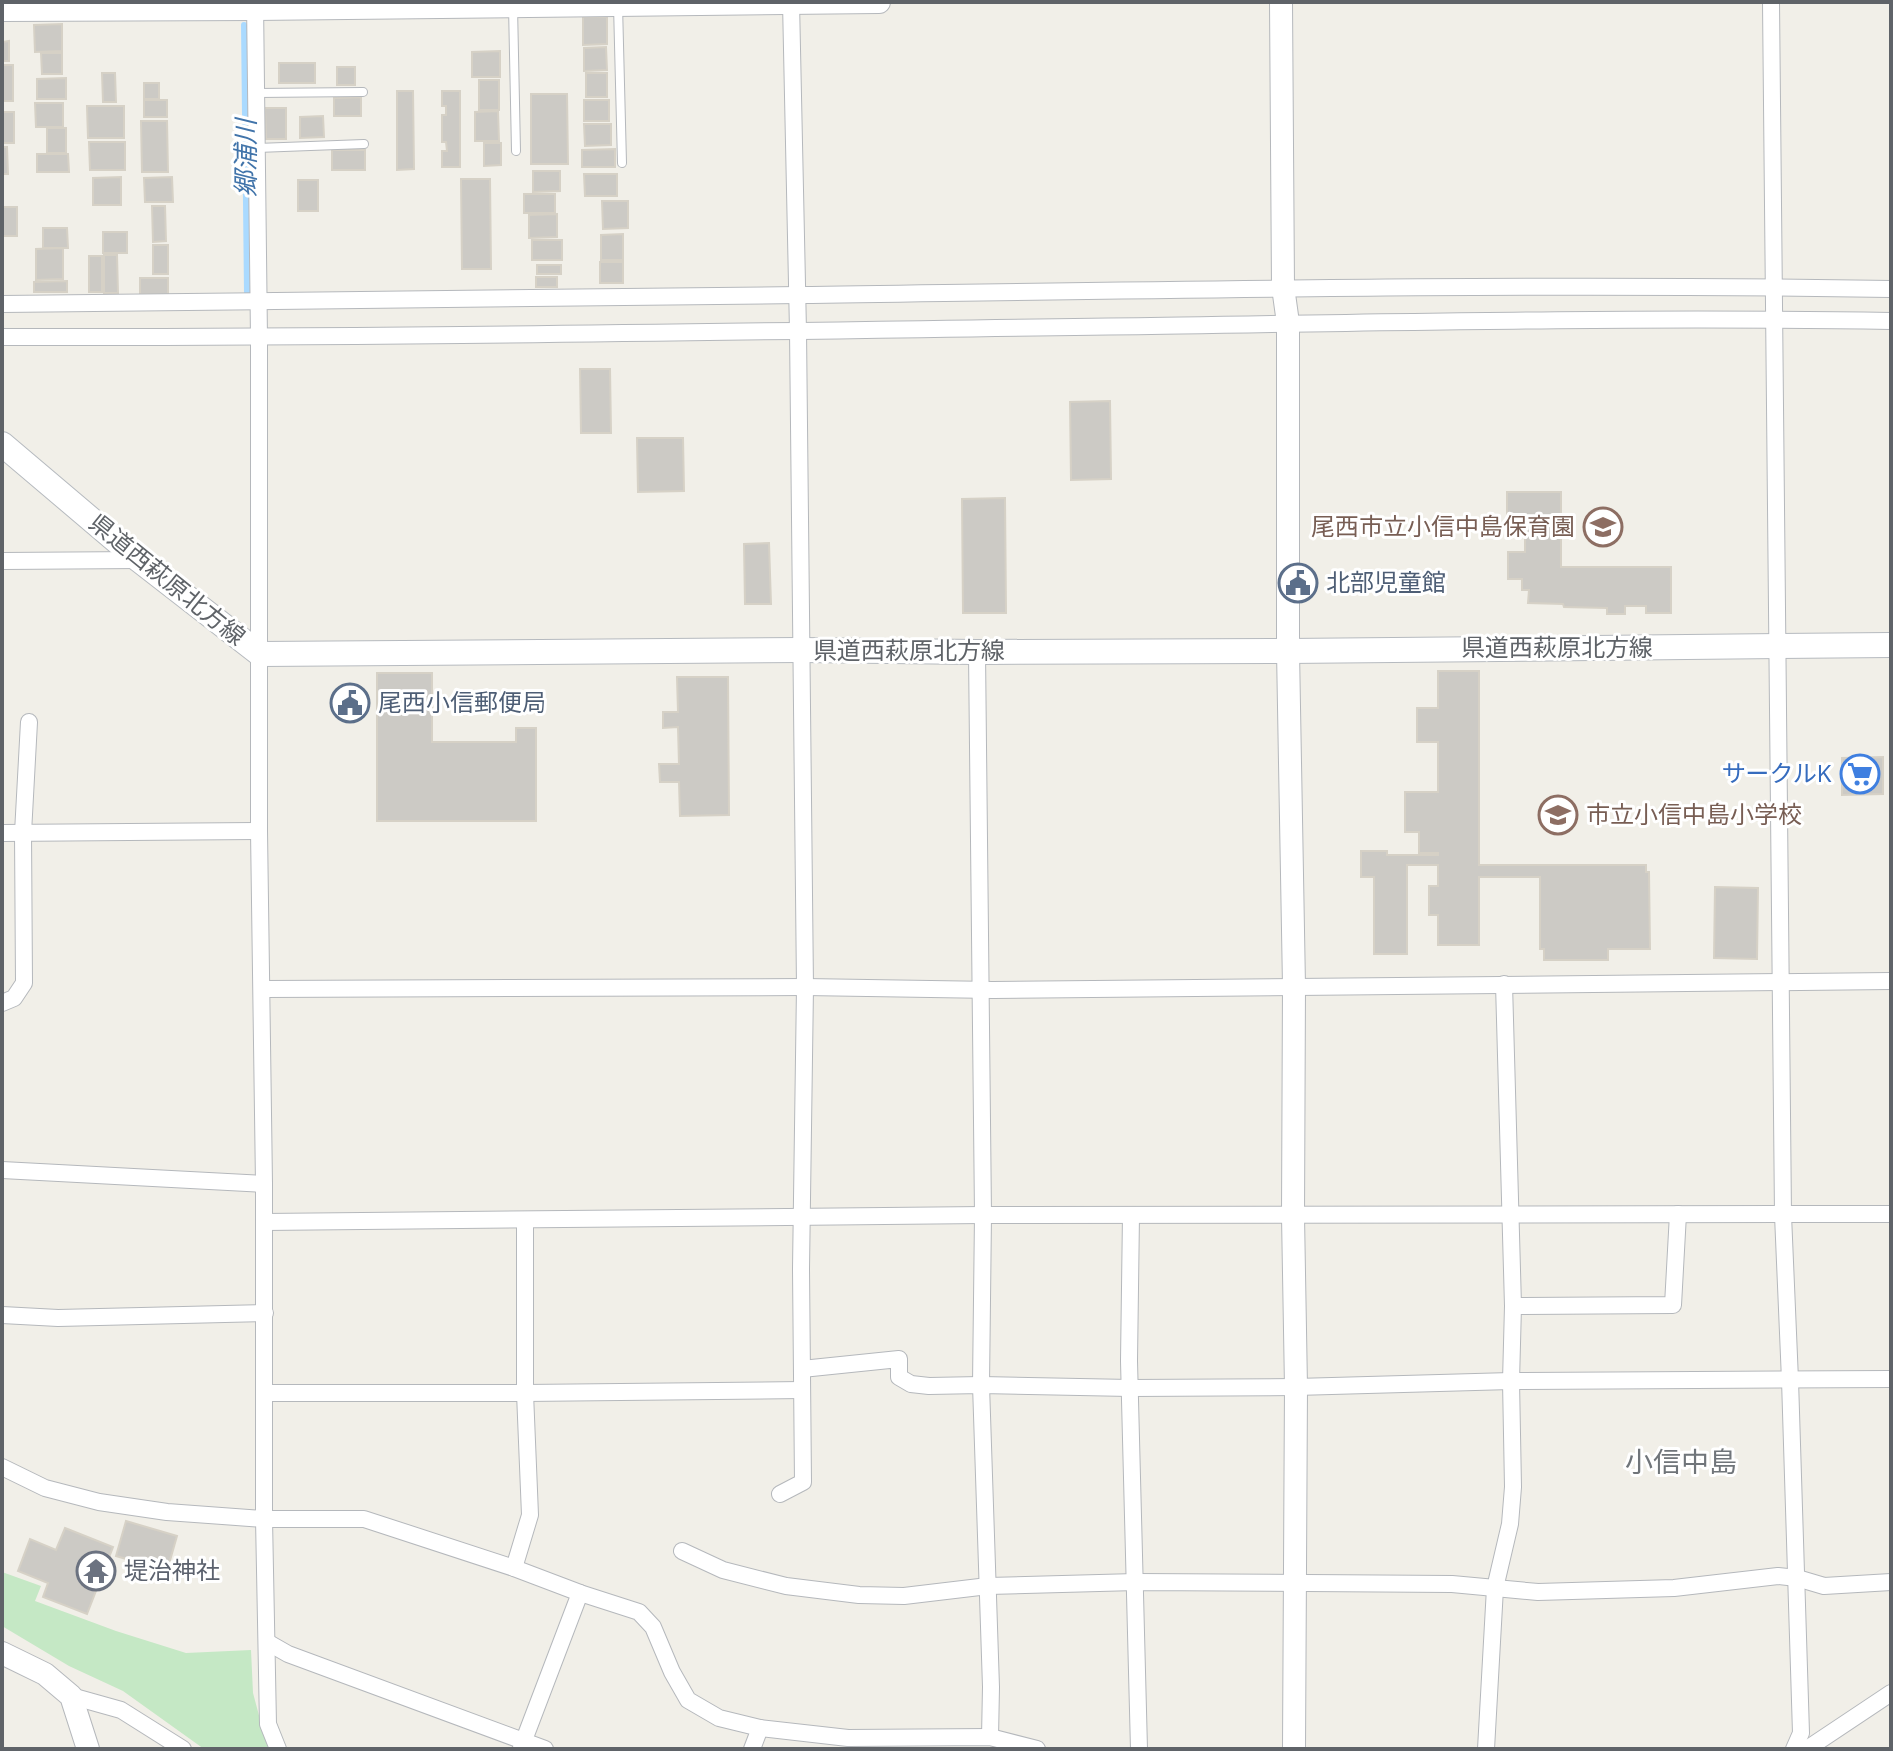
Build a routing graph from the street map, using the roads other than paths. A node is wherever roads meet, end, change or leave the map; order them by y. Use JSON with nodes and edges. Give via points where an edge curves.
{"nodes":[{"id":1,"x":791,"y":2,"type":"edge"},
{"id":2,"x":879,"y":2,"type":"edge"},
{"id":3,"x":1281,"y":2,"type":"edge"},
{"id":4,"x":1771,"y":2,"type":"edge"},
{"id":5,"x":725,"y":3,"type":"edge"},
{"id":6,"x":618,"y":5,"type":"junction"},
{"id":7,"x":255,"y":6,"type":"edge"},
{"id":8,"x":513,"y":6,"type":"junction"},
{"id":9,"x":2,"y":10,"type":"edge"},
{"id":10,"x":363,"y":92,"type":"dead end"},
{"id":11,"x":256,"y":93,"type":"junction"},
{"id":12,"x":364,"y":144,"type":"dead end"},
{"id":13,"x":257,"y":148,"type":"junction"},
{"id":14,"x":516,"y":151,"type":"dead end"},
{"id":15,"x":622,"y":163,"type":"dead end"},
{"id":16,"x":1283,"y":287,"type":"junction"},
{"id":17,"x":1773,"y":287,"type":"junction"},
{"id":18,"x":1891,"y":289,"type":"edge"},
{"id":19,"x":797,"y":295,"type":"junction"},
{"id":20,"x":258,"y":300,"type":"junction"},
{"id":21,"x":2,"y":304,"type":"edge"},
{"id":22,"x":1774,"y":319,"type":"junction"},
{"id":23,"x":1891,"y":321,"type":"edge"},
{"id":24,"x":1288,"y":323,"type":"junction"},
{"id":25,"x":798,"y":331,"type":"junction"},
{"id":26,"x":2,"y":337,"type":"edge"},
{"id":27,"x":259,"y":338,"type":"junction"},
{"id":28,"x":2,"y":444,"type":"edge"},
{"id":29,"x":139,"y":560,"type":"junction"},
{"id":30,"x":2,"y":561,"type":"edge"},
{"id":31,"x":1891,"y":645,"type":"edge"},
{"id":32,"x":1778,"y":646,"type":"junction"},
{"id":33,"x":801,"y":650,"type":"junction"},
{"id":34,"x":1288,"y":651,"type":"junction"},
{"id":35,"x":977,"y":652,"type":"junction"},
{"id":36,"x":260,"y":654,"type":"junction"},
{"id":37,"x":29,"y":722,"type":"dead end"},
{"id":38,"x":259,"y":831,"type":"junction"},
{"id":39,"x":2,"y":833,"type":"edge"},
{"id":40,"x":23,"y":833,"type":"junction"},
{"id":41,"x":1781,"y":981,"type":"junction"},
{"id":42,"x":1891,"y":981,"type":"edge"},
{"id":43,"x":1504,"y":984,"type":"junction"},
{"id":44,"x":1294,"y":986,"type":"junction"},
{"id":45,"x":805,"y":987,"type":"junction"},
{"id":46,"x":263,"y":989,"type":"junction"},
{"id":47,"x":980,"y":990,"type":"junction"},
{"id":48,"x":2,"y":1003,"type":"edge"},
{"id":49,"x":2,"y":1170,"type":"edge"},
{"id":50,"x":264,"y":1184,"type":"junction"},
{"id":51,"x":1678,"y":1214,"type":"junction"},
{"id":52,"x":1891,"y":1214,"type":"edge"},
{"id":53,"x":983,"y":1215,"type":"junction"},
{"id":54,"x":1131,"y":1215,"type":"junction"},
{"id":55,"x":1510,"y":1215,"type":"junction"},
{"id":56,"x":1783,"y":1215,"type":"junction"},
{"id":57,"x":1293,"y":1216,"type":"junction"},
{"id":58,"x":803,"y":1218,"type":"junction"},
{"id":59,"x":525,"y":1220,"type":"junction"},
{"id":60,"x":264,"y":1222,"type":"junction"},
{"id":61,"x":1513,"y":1306,"type":"junction"},
{"id":62,"x":265,"y":1313,"type":"junction"},
{"id":63,"x":2,"y":1315,"type":"edge"},
{"id":64,"x":802,"y":1369,"type":"junction"},
{"id":65,"x":1891,"y":1379,"type":"edge"},
{"id":66,"x":1790,"y":1380,"type":"junction"},
{"id":67,"x":1511,"y":1381,"type":"junction"},
{"id":68,"x":981,"y":1385,"type":"junction"},
{"id":69,"x":1296,"y":1387,"type":"junction"},
{"id":70,"x":1130,"y":1388,"type":"junction"},
{"id":71,"x":802,"y":1390,"type":"junction"},
{"id":72,"x":265,"y":1393,"type":"junction"},
{"id":73,"x":525,"y":1393,"type":"junction"},
{"id":74,"x":2,"y":1467,"type":"edge"},
{"id":75,"x":780,"y":1494,"type":"dead end"},
{"id":76,"x":264,"y":1519,"type":"junction"},
{"id":77,"x":682,"y":1551,"type":"dead end"},
{"id":78,"x":514,"y":1568,"type":"junction"},
{"id":79,"x":1797,"y":1578,"type":"junction"},
{"id":80,"x":1136,"y":1582,"type":"junction"},
{"id":81,"x":1891,"y":1582,"type":"edge"},
{"id":82,"x":1295,"y":1584,"type":"junction"},
{"id":83,"x":988,"y":1586,"type":"junction"},
{"id":84,"x":1495,"y":1588,"type":"junction"},
{"id":85,"x":580,"y":1593,"type":"junction"},
{"id":86,"x":267,"y":1642,"type":"junction"},
{"id":87,"x":2,"y":1653,"type":"edge"},
{"id":88,"x":1891,"y":1693,"type":"edge"},
{"id":89,"x":71,"y":1696,"type":"junction"},
{"id":90,"x":760,"y":1728,"type":"junction"},
{"id":91,"x":990,"y":1737,"type":"junction"},
{"id":92,"x":523,"y":1745,"type":"edge"},
{"id":93,"x":88,"y":1749,"type":"edge"},
{"id":94,"x":183,"y":1749,"type":"edge"},
{"id":95,"x":278,"y":1749,"type":"edge"},
{"id":96,"x":545,"y":1749,"type":"edge"},
{"id":97,"x":752,"y":1749,"type":"edge"},
{"id":98,"x":1037,"y":1749,"type":"edge"},
{"id":99,"x":1139,"y":1749,"type":"edge"},
{"id":100,"x":1294,"y":1749,"type":"edge"},
{"id":101,"x":1486,"y":1749,"type":"edge"},
{"id":102,"x":1794,"y":1749,"type":"edge"},
{"id":103,"x":1807,"y":1749,"type":"edge"}],
"edges":[{"from":1,"to":2,"type":"street"},
{"from":1,"to":5,"type":"street"},
{"from":1,"to":19,"type":"street"},
{"from":3,"to":16,"type":"street"},
{"from":4,"to":17,"type":"street"},
{"from":5,"to":6,"type":"street"},
{"from":6,"to":8,"type":"street"},
{"from":6,"to":15,"type":"lane"},
{"from":7,"to":8,"type":"street"},
{"from":7,"to":9,"type":"street"},
{"from":7,"to":11,"type":"street"},
{"from":8,"to":14,"type":"lane"},
{"from":10,"to":11,"type":"lane"},
{"from":11,"to":13,"type":"street"},
{"from":12,"to":13,"type":"lane"},
{"from":13,"to":20,"type":"street"},
{"from":16,"to":17,"type":"street"},
{"from":16,"to":19,"type":"street"},
{"from":16,"to":24,"type":"street"},
{"from":17,"to":18,"type":"street"},
{"from":17,"to":22,"type":"street"},
{"from":19,"to":20,"type":"street"},
{"from":19,"to":25,"type":"street"},
{"from":20,"to":21,"type":"street"},
{"from":20,"to":27,"type":"street"},
{"from":22,"to":23,"type":"street"},
{"from":22,"to":24,"type":"street"},
{"from":22,"to":32,"type":"street"},
{"from":24,"to":25,"type":"street"},
{"from":24,"to":34,"type":"street"},
{"from":25,"to":27,"type":"street"},
{"from":25,"to":33,"type":"street"},
{"from":26,"to":27,"type":"street"},
{"from":27,"to":36,"type":"street"},
{"from":28,"to":29,"type":"main road","name":"県道西萩原北方線"},
{"from":29,"to":30,"type":"street"},
{"from":29,"to":36,"type":"main road","name":"県道西萩原北方線"},
{"from":31,"to":32,"type":"main road","name":"県道西萩原北方線"},
{"from":32,"to":34,"type":"main road","name":"県道西萩原北方線"},
{"from":32,"to":41,"type":"street"},
{"from":33,"to":35,"type":"main road","name":"県道西萩原北方線"},
{"from":33,"to":36,"type":"main road","name":"県道西萩原北方線"},
{"from":33,"to":45,"type":"street"},
{"from":34,"to":35,"type":"main road","name":"県道西萩原北方線"},
{"from":34,"to":44,"type":"street"},
{"from":35,"to":47,"type":"street"},
{"from":36,"to":38,"type":"street"},
{"from":37,"to":40,"type":"street"},
{"from":38,"to":40,"type":"street"},
{"from":38,"to":46,"type":"street"},
{"from":39,"to":40,"type":"street"},
{"from":40,"to":48,"type":"street","via":[[24,983],[14,998]]},
{"from":41,"to":42,"type":"street"},
{"from":41,"to":43,"type":"street"},
{"from":41,"to":56,"type":"street"},
{"from":43,"to":44,"type":"street"},
{"from":43,"to":55,"type":"street"},
{"from":44,"to":47,"type":"street"},
{"from":44,"to":57,"type":"street"},
{"from":45,"to":46,"type":"street"},
{"from":45,"to":47,"type":"street"},
{"from":45,"to":58,"type":"street"},
{"from":46,"to":50,"type":"street"},
{"from":47,"to":53,"type":"street"},
{"from":49,"to":50,"type":"street"},
{"from":50,"to":60,"type":"street"},
{"from":51,"to":55,"type":"street"},
{"from":51,"to":56,"type":"street"},
{"from":51,"to":61,"type":"street","via":[[1673,1305]]},
{"from":52,"to":56,"type":"street"},
{"from":53,"to":54,"type":"street"},
{"from":53,"to":58,"type":"street"},
{"from":53,"to":68,"type":"street"},
{"from":54,"to":57,"type":"street"},
{"from":54,"to":70,"type":"street"},
{"from":55,"to":57,"type":"street"},
{"from":55,"to":61,"type":"street"},
{"from":56,"to":66,"type":"street"},
{"from":57,"to":69,"type":"street"},
{"from":58,"to":59,"type":"street"},
{"from":58,"to":64,"type":"street"},
{"from":59,"to":60,"type":"street"},
{"from":59,"to":73,"type":"street"},
{"from":60,"to":62,"type":"street"},
{"from":61,"to":67,"type":"street"},
{"from":62,"to":63,"type":"street"},
{"from":62,"to":72,"type":"street"},
{"from":64,"to":68,"type":"street","via":[[899,1359],[899,1377],[911,1384]]},
{"from":64,"to":71,"type":"street"},
{"from":65,"to":66,"type":"street"},
{"from":66,"to":67,"type":"street"},
{"from":66,"to":79,"type":"street"},
{"from":67,"to":69,"type":"street"},
{"from":67,"to":84,"type":"street","via":[[1513,1487]]},
{"from":68,"to":70,"type":"street"},
{"from":68,"to":83,"type":"street"},
{"from":69,"to":70,"type":"street"},
{"from":69,"to":82,"type":"street"},
{"from":70,"to":80,"type":"street"},
{"from":71,"to":73,"type":"street"},
{"from":71,"to":75,"type":"street","via":[[803,1482]]},
{"from":72,"to":73,"type":"street"},
{"from":72,"to":76,"type":"street"},
{"from":73,"to":78,"type":"street","via":[[530,1515]]},
{"from":74,"to":76,"type":"street","via":[[45,1488],[99,1502]]},
{"from":76,"to":78,"type":"street","via":[[364,1519]]},
{"from":76,"to":86,"type":"street"},
{"from":77,"to":83,"type":"street","via":[[723,1570],[786,1586],[859,1595],[904,1596]]},
{"from":78,"to":85,"type":"street"},
{"from":79,"to":81,"type":"street","via":[[1824,1586]]},
{"from":79,"to":84,"type":"street","via":[[1674,1588]]},
{"from":79,"to":102,"type":"street","via":[[1801,1733]]},
{"from":80,"to":82,"type":"street"},
{"from":80,"to":83,"type":"street"},
{"from":80,"to":99,"type":"street"},
{"from":82,"to":84,"type":"street"},
{"from":82,"to":100,"type":"street"},
{"from":83,"to":91,"type":"street"},
{"from":84,"to":101,"type":"street"},
{"from":85,"to":90,"type":"street","via":[[639,1612],[653,1627],[688,1700],[719,1718]]},
{"from":85,"to":92,"type":"street"},
{"from":86,"to":92,"type":"street"},
{"from":86,"to":95,"type":"street","via":[[268,1724]]},
{"from":87,"to":89,"type":"street","via":[[45,1674]]},
{"from":88,"to":103,"type":"street"},
{"from":89,"to":93,"type":"street"},
{"from":89,"to":94,"type":"street","via":[[121,1710]]},
{"from":90,"to":91,"type":"street","via":[[848,1738]]},
{"from":90,"to":97,"type":"street"},
{"from":91,"to":98,"type":"street"},
{"from":92,"to":96,"type":"street"}]}
